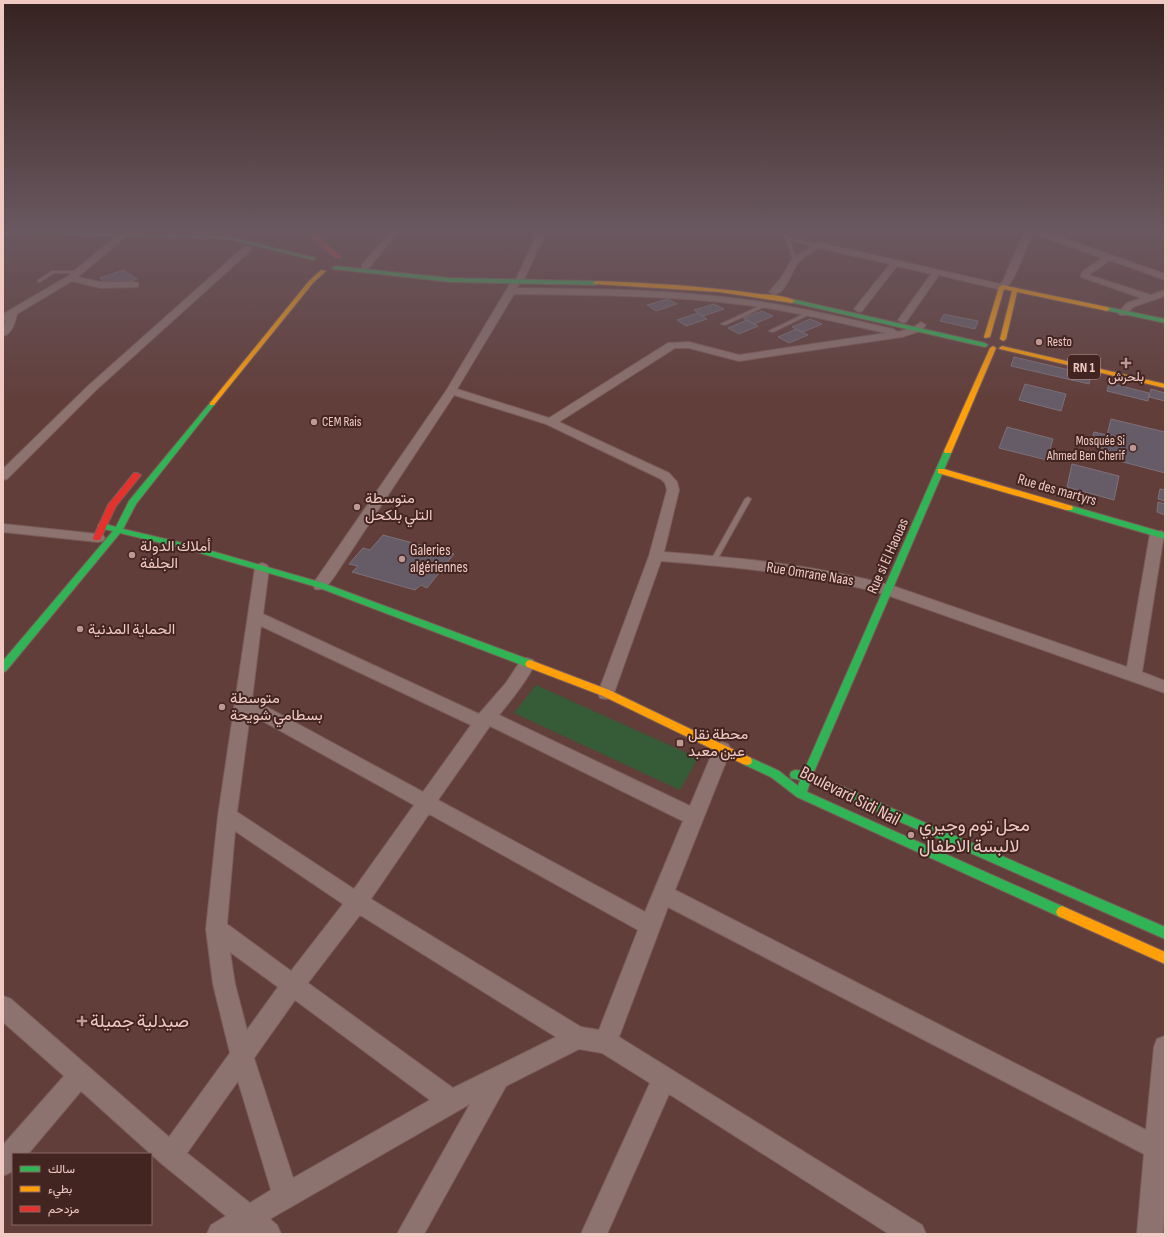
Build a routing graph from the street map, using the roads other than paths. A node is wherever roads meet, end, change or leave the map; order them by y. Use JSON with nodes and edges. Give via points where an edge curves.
{"nodes":[{"id":1,"x":54,"y":288,"type":"edge"},
{"id":2,"x":204,"y":288,"type":"edge"},
{"id":3,"x":306,"y":288,"type":"edge"},
{"id":4,"x":514,"y":288,"type":"edge"},
{"id":5,"x":570,"y":288,"type":"edge"},
{"id":6,"x":682,"y":288,"type":"edge"},
{"id":7,"x":736,"y":288,"type":"edge"},
{"id":8,"x":778,"y":288,"type":"edge"},
{"id":9,"x":876,"y":288,"type":"edge"},
{"id":10,"x":926,"y":288,"type":"edge"},
{"id":11,"x":1003,"y":288,"type":"junction"},
{"id":12,"x":1119,"y":288,"type":"edge"},
{"id":13,"x":774,"y":292,"type":"junction"},
{"id":14,"x":1165,"y":293,"type":"edge"},
{"id":15,"x":1015,"y":294,"type":"junction"},
{"id":16,"x":1148,"y":297,"type":"junction"},
{"id":17,"x":764,"y":306,"type":"junction"},
{"id":18,"x":859,"y":310,"type":"junction"},
{"id":19,"x":1123,"y":312,"type":"junction"},
{"id":20,"x":808,"y":314,"type":"junction"},
{"id":21,"x":7,"y":316,"type":"edge"},
{"id":22,"x":903,"y":320,"type":"junction"},
{"id":23,"x":1165,"y":321,"type":"edge"},
{"id":24,"x":723,"y":324,"type":"dead end"},
{"id":25,"x":919,"y":327,"type":"junction"},
{"id":26,"x":1165,"y":329,"type":"edge"},
{"id":27,"x":771,"y":331,"type":"dead end"},
{"id":28,"x":3,"y":333,"type":"edge"},
{"id":29,"x":902,"y":334,"type":"junction"},
{"id":30,"x":995,"y":342,"type":"junction"},
{"id":31,"x":1165,"y":379,"type":"edge"},
{"id":32,"x":1165,"y":386,"type":"edge"},
{"id":33,"x":450,"y":391,"type":"junction"},
{"id":34,"x":550,"y":422,"type":"junction"},
{"id":35,"x":144,"y":466,"type":"dead end"},
{"id":36,"x":941,"y":471,"type":"junction"},
{"id":37,"x":3,"y":476,"type":"edge"},
{"id":38,"x":748,"y":499,"type":"dead end"},
{"id":39,"x":3,"y":528,"type":"edge"},
{"id":40,"x":119,"y":529,"type":"junction"},
{"id":41,"x":100,"y":532,"type":"junction"},
{"id":42,"x":1161,"y":535,"type":"edge"},
{"id":43,"x":88,"y":549,"type":"dead end"},
{"id":44,"x":656,"y":556,"type":"junction"},
{"id":45,"x":714,"y":560,"type":"junction"},
{"id":46,"x":262,"y":568,"type":"junction"},
{"id":47,"x":320,"y":585,"type":"junction"},
{"id":48,"x":888,"y":590,"type":"junction"},
{"id":49,"x":256,"y":617,"type":"junction"},
{"id":50,"x":527,"y":664,"type":"junction"},
{"id":51,"x":3,"y":668,"type":"edge"},
{"id":52,"x":1133,"y":676,"type":"junction"},
{"id":53,"x":1165,"y":687,"type":"edge"},
{"id":54,"x":606,"y":693,"type":"junction"},
{"id":55,"x":243,"y":702,"type":"junction"},
{"id":56,"x":485,"y":720,"type":"junction"},
{"id":57,"x":722,"y":749,"type":"junction"},
{"id":58,"x":775,"y":774,"type":"junction"},
{"id":59,"x":807,"y":776,"type":"junction"},
{"id":60,"x":801,"y":794,"type":"junction"},
{"id":61,"x":425,"y":804,"type":"junction"},
{"id":62,"x":227,"y":816,"type":"junction"},
{"id":63,"x":694,"y":817,"type":"junction"},
{"id":64,"x":663,"y":894,"type":"junction"},
{"id":65,"x":357,"y":902,"type":"junction"},
{"id":66,"x":650,"y":926,"type":"junction"},
{"id":67,"x":216,"y":929,"type":"junction"},
{"id":68,"x":1165,"y":933,"type":"edge"},
{"id":69,"x":1165,"y":958,"type":"edge"},
{"id":70,"x":292,"y":986,"type":"junction"},
{"id":71,"x":3,"y":1008,"type":"edge"},
{"id":72,"x":578,"y":1038,"type":"junction"},
{"id":73,"x":606,"y":1042,"type":"junction"},
{"id":74,"x":1165,"y":1047,"type":"edge"},
{"id":75,"x":242,"y":1056,"type":"junction"},
{"id":76,"x":80,"y":1075,"type":"junction"},
{"id":77,"x":498,"y":1078,"type":"junction"},
{"id":78,"x":664,"y":1078,"type":"junction"},
{"id":79,"x":451,"y":1102,"type":"junction"},
{"id":80,"x":1157,"y":1148,"type":"junction"},
{"id":81,"x":13,"y":1153,"type":"edge"},
{"id":82,"x":12,"y":1154,"type":"edge"},
{"id":83,"x":172,"y":1155,"type":"junction"},
{"id":84,"x":3,"y":1164,"type":"edge"},
{"id":85,"x":286,"y":1197,"type":"junction"},
{"id":86,"x":232,"y":1229,"type":"edge"},
{"id":87,"x":268,"y":1234,"type":"edge"},
{"id":88,"x":410,"y":1234,"type":"edge"},
{"id":89,"x":594,"y":1234,"type":"edge"},
{"id":90,"x":913,"y":1234,"type":"edge"},
{"id":91,"x":1150,"y":1234,"type":"edge"}],
"edges":[{"from":1,"to":21,"type":"street"},
{"from":2,"to":37,"type":"street","via":[[92,388]]},
{"from":3,"to":40,"type":"main road","via":[[132,503]]},
{"from":4,"to":33,"type":"street"},
{"from":5,"to":17,"type":"street","via":[[674,295]]},
{"from":6,"to":25,"type":"main road","number":"RN 1","via":[[771,297]]},
{"from":7,"to":13,"type":"main road","number":"RN 1"},
{"from":8,"to":13,"type":"street"},
{"from":9,"to":18,"type":"street"},
{"from":10,"to":22,"type":"street"},
{"from":11,"to":15,"type":"street"},
{"from":11,"to":15,"type":"main road"},
{"from":11,"to":30,"type":"main road"},
{"from":12,"to":16,"type":"street"},
{"from":13,"to":18,"type":"main road","number":"RN 1"},
{"from":14,"to":16,"type":"street"},
{"from":15,"to":19,"type":"main road"},
{"from":15,"to":26,"type":"main road"},
{"from":15,"to":30,"type":"main road"},
{"from":16,"to":19,"type":"street","via":[[1130,305]]},
{"from":17,"to":20,"type":"street"},
{"from":17,"to":24,"type":"lane"},
{"from":18,"to":22,"type":"main road","number":"RN 1"},
{"from":19,"to":23,"type":"main road"},
{"from":20,"to":27,"type":"lane"},
{"from":20,"to":29,"type":"street"},
{"from":21,"to":28,"type":"street","via":[[10,324]]},
{"from":22,"to":25,"type":"main road","number":"RN 1"},
{"from":25,"to":29,"type":"street"},
{"from":25,"to":30,"type":"main road","number":"RN 1"},
{"from":29,"to":34,"type":"street","via":[[739,358],[680,343],[672,345]]},
{"from":30,"to":31,"type":"main road","number":"RN 1"},
{"from":30,"to":32,"type":"main road","number":"RN 1"},
{"from":30,"to":36,"type":"main road","name":"Rue si El Haouas"},
{"from":33,"to":34,"type":"street"},
{"from":33,"to":47,"type":"street"},
{"from":34,"to":44,"type":"street","via":[[665,476],[671,482],[667,515]]},
{"from":35,"to":41,"type":"main road","via":[[112,505]]},
{"from":36,"to":42,"type":"main road","name":"Rue des martyrs"},
{"from":36,"to":48,"type":"main road","name":"Rue si El Haouas"},
{"from":38,"to":45,"type":"lane"},
{"from":39,"to":41,"type":"street"},
{"from":40,"to":41,"type":"main road"},
{"from":40,"to":46,"type":"main road"},
{"from":40,"to":51,"type":"main road"},
{"from":41,"to":43,"type":"main road"},
{"from":42,"to":52,"type":"street"},
{"from":44,"to":45,"type":"street","name":"Rue Omrane Naas"},
{"from":44,"to":54,"type":"street"},
{"from":45,"to":48,"type":"street","name":"Rue Omrane Naas","via":[[827,575]]},
{"from":46,"to":47,"type":"main road"},
{"from":46,"to":49,"type":"street"},
{"from":47,"to":50,"type":"main road"},
{"from":48,"to":52,"type":"street","name":"Rue Omrane Naas"},
{"from":48,"to":59,"type":"main road","name":"Rue si El Haouas"},
{"from":49,"to":55,"type":"street"},
{"from":49,"to":56,"type":"street"},
{"from":50,"to":54,"type":"main road"},
{"from":50,"to":56,"type":"street"},
{"from":52,"to":53,"type":"street","name":"Rue Omrane Naas"},
{"from":54,"to":57,"type":"main road"},
{"from":55,"to":61,"type":"street"},
{"from":55,"to":62,"type":"street"},
{"from":56,"to":61,"type":"street"},
{"from":56,"to":63,"type":"street"},
{"from":57,"to":58,"type":"main road"},
{"from":57,"to":63,"type":"street"},
{"from":58,"to":59,"type":"main road","name":"Boulevard Sidi Nail"},
{"from":58,"to":60,"type":"main road","name":"Boulevard Sidi Nail"},
{"from":59,"to":60,"type":"main road","name":"Rue si El Haouas"},
{"from":59,"to":68,"type":"main road","name":"Boulevard Sidi Nail"},
{"from":60,"to":69,"type":"main road","name":"Boulevard Sidi Nail"},
{"from":61,"to":65,"type":"street"},
{"from":61,"to":66,"type":"street"},
{"from":62,"to":65,"type":"street"},
{"from":62,"to":67,"type":"street"},
{"from":63,"to":64,"type":"street"},
{"from":64,"to":66,"type":"street"},
{"from":64,"to":80,"type":"street"},
{"from":65,"to":70,"type":"street"},
{"from":65,"to":72,"type":"street"},
{"from":66,"to":73,"type":"street"},
{"from":67,"to":70,"type":"street"},
{"from":67,"to":75,"type":"street","via":[[224,984]]},
{"from":70,"to":75,"type":"street"},
{"from":70,"to":79,"type":"street"},
{"from":71,"to":76,"type":"street"},
{"from":72,"to":73,"type":"street"},
{"from":72,"to":77,"type":"street"},
{"from":73,"to":78,"type":"street"},
{"from":74,"to":80,"type":"street"},
{"from":75,"to":83,"type":"street"},
{"from":75,"to":85,"type":"street"},
{"from":76,"to":81,"type":"street"},
{"from":76,"to":83,"type":"street"},
{"from":77,"to":79,"type":"street"},
{"from":77,"to":88,"type":"street"},
{"from":78,"to":89,"type":"street"},
{"from":78,"to":90,"type":"street"},
{"from":79,"to":85,"type":"street"},
{"from":80,"to":91,"type":"street"},
{"from":82,"to":84,"type":"street"},
{"from":83,"to":86,"type":"street"},
{"from":85,"to":86,"type":"street"},
{"from":86,"to":87,"type":"street"}]}
